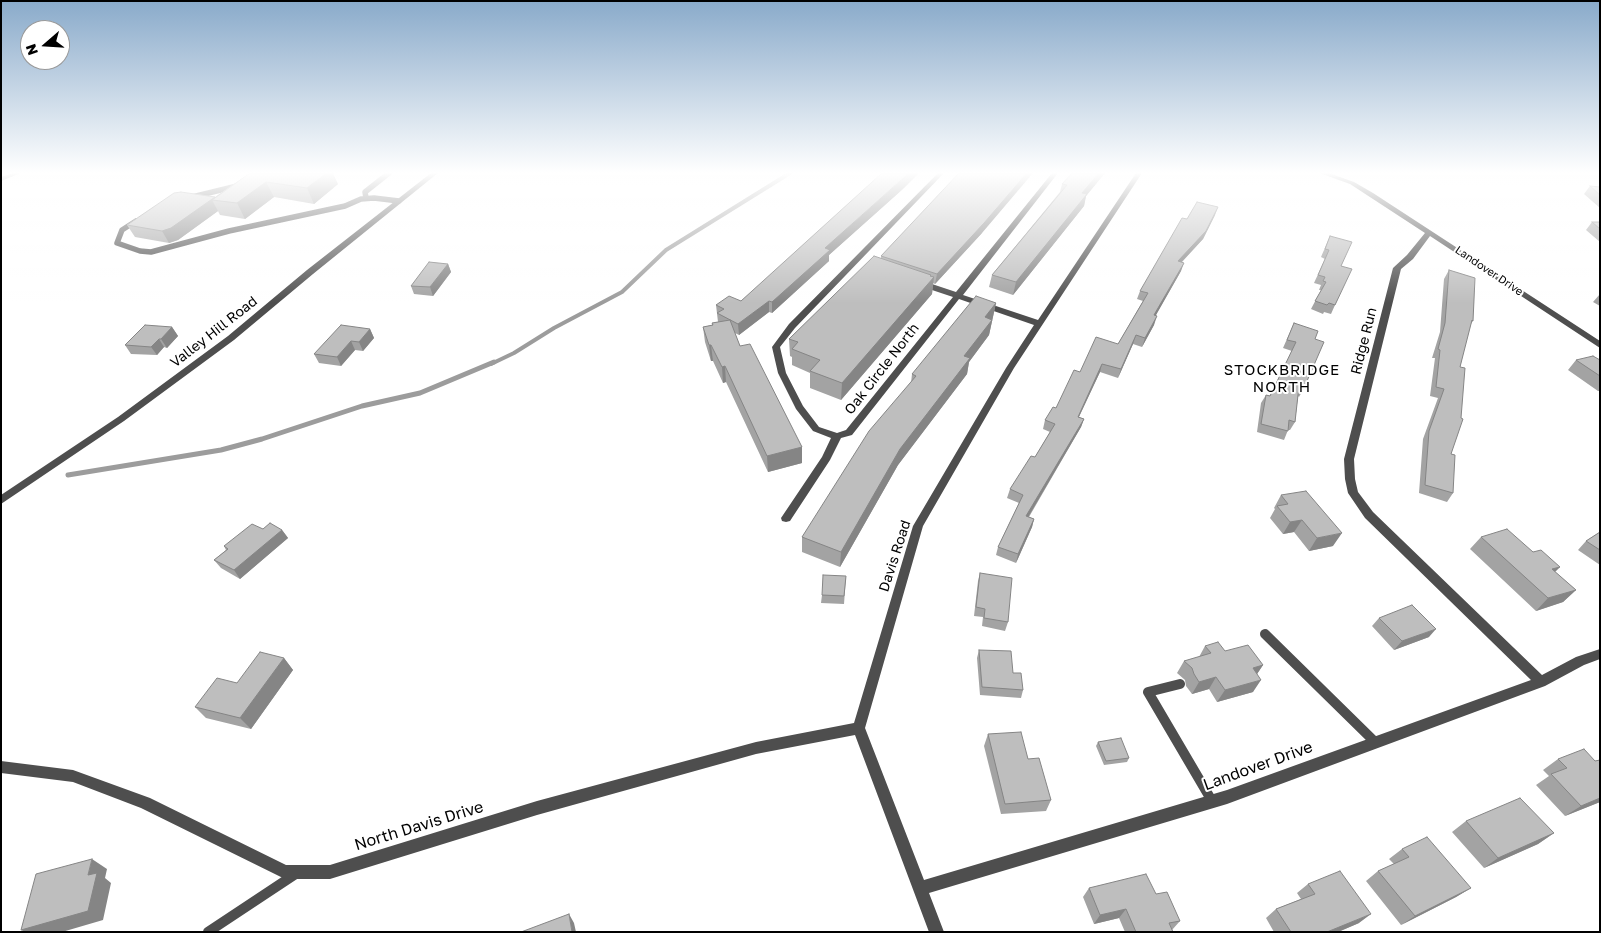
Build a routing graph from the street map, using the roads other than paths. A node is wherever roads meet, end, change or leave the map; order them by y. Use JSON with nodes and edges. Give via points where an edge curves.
{"nodes":[{"id":1,"x":143,"y":217,"type":"edge"},
{"id":2,"x":296,"y":217,"type":"edge"},
{"id":3,"x":381,"y":217,"type":"edge"},
{"id":4,"x":901,"y":217,"type":"edge"},
{"id":5,"x":1020,"y":217,"type":"edge"},
{"id":6,"x":1110,"y":217,"type":"edge"},
{"id":7,"x":1406,"y":217,"type":"edge"},
{"id":8,"x":1430,"y":232,"type":"junction"},
{"id":9,"x":910,"y":280,"type":"edge"},
{"id":10,"x":957,"y":295,"type":"junction"},
{"id":11,"x":1038,"y":323,"type":"junction"},
{"id":12,"x":1600,"y":345,"type":"edge"},
{"id":13,"x":837,"y":436,"type":"junction"},
{"id":14,"x":1,"y":500,"type":"edge"},
{"id":15,"x":786,"y":518,"type":"dead end"},
{"id":16,"x":1265,"y":634,"type":"dead end"},
{"id":17,"x":1600,"y":654,"type":"edge"},
{"id":18,"x":1541,"y":682,"type":"junction"},
{"id":19,"x":1180,"y":684,"type":"dead end"},
{"id":20,"x":859,"y":728,"type":"junction"},
{"id":21,"x":1375,"y":742,"type":"junction"},
{"id":22,"x":1,"y":767,"type":"edge"},
{"id":23,"x":1212,"y":801,"type":"junction"},
{"id":24,"x":299,"y":872,"type":"junction"},
{"id":25,"x":920,"y":888,"type":"junction"},
{"id":26,"x":208,"y":932,"type":"edge"},
{"id":27,"x":937,"y":932,"type":"edge"}],
"edges":[{"from":1,"to":2,"type":"lane","via":[[122,230],[117,243],[140,251],[161,250]]},
{"from":3,"to":14,"type":"street","name":"Valley Hill Road","via":[[231,338],[121,419]]},
{"from":4,"to":13,"type":"street","via":[[859,263],[792,326],[776,347],[782,373],[799,407],[816,429]]},
{"from":5,"to":10,"type":"street","name":"Oak Circle North"},
{"from":6,"to":11,"type":"street","name":"Davis Road"},
{"from":7,"to":8,"type":"street","name":"Landover Drive"},
{"from":8,"to":12,"type":"street","name":"Landover Drive"},
{"from":8,"to":18,"type":"street","name":"Ridge Run","via":[[1397,268],[1349,459],[1353,493],[1369,515]]},
{"from":9,"to":10,"type":"street"},
{"from":10,"to":11,"type":"street"},
{"from":10,"to":13,"type":"street","name":"Oak Circle North","via":[[849,432]]},
{"from":11,"to":20,"type":"street","name":"Davis Road","via":[[918,526]]},
{"from":13,"to":15,"type":"street"},
{"from":16,"to":21,"type":"lane"},
{"from":17,"to":18,"type":"street","name":"Landover Drive"},
{"from":18,"to":21,"type":"street","name":"Landover Drive"},
{"from":19,"to":23,"type":"lane","via":[[1148,692]]},
{"from":20,"to":24,"type":"street","name":"North Davis Drive","via":[[756,748],[537,808],[330,872]]},
{"from":20,"to":25,"type":"street"},
{"from":21,"to":23,"type":"street","name":"Landover Drive"},
{"from":22,"to":24,"type":"street","name":"North Davis Drive","via":[[73,776],[145,803],[285,872]]},
{"from":23,"to":25,"type":"street","name":"Landover Drive"},
{"from":24,"to":26,"type":"lane"},
{"from":25,"to":27,"type":"street"}]}
